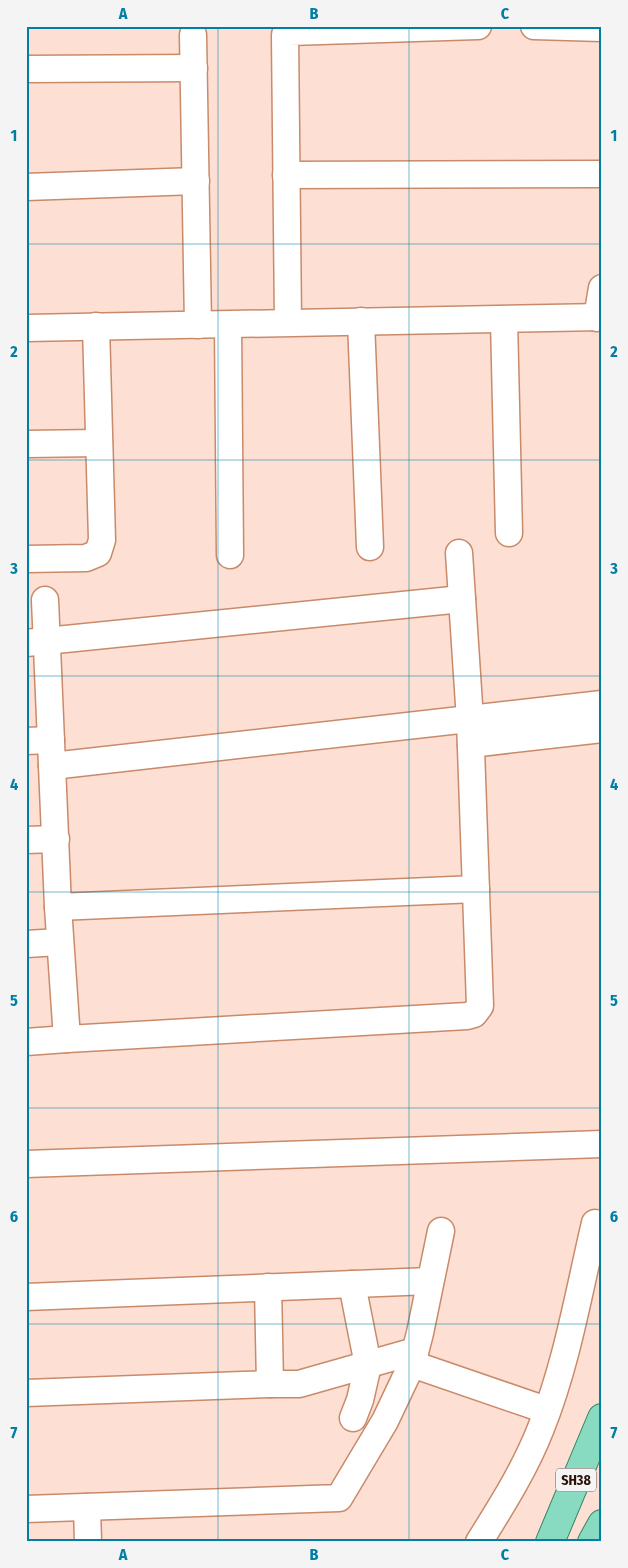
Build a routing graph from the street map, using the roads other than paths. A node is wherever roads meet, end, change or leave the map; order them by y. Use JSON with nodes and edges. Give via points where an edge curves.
{"nodes":[{"id":1,"x":478,"y":26,"type":"edge"},
{"id":2,"x":534,"y":26,"type":"edge"},
{"id":3,"x":602,"y":28,"type":"edge"},
{"id":4,"x":193,"y":35,"type":"dead end"},
{"id":5,"x":194,"y":68,"type":"junction"},
{"id":6,"x":26,"y":69,"type":"edge"},
{"id":7,"x":602,"y":174,"type":"edge"},
{"id":8,"x":286,"y":175,"type":"junction"},
{"id":9,"x":196,"y":181,"type":"junction"},
{"id":10,"x":26,"y":187,"type":"edge"},
{"id":11,"x":602,"y":288,"type":"edge"},
{"id":12,"x":599,"y":318,"type":"edge"},
{"id":13,"x":504,"y":320,"type":"junction"},
{"id":14,"x":361,"y":321,"type":"junction"},
{"id":15,"x":288,"y":322,"type":"junction"},
{"id":16,"x":198,"y":324,"type":"junction"},
{"id":17,"x":228,"y":325,"type":"junction"},
{"id":18,"x":96,"y":326,"type":"junction"},
{"id":19,"x":26,"y":328,"type":"edge"},
{"id":20,"x":100,"y":443,"type":"junction"},
{"id":21,"x":26,"y":444,"type":"edge"},
{"id":22,"x":509,"y":533,"type":"dead end"},
{"id":23,"x":370,"y":546,"type":"dead end"},
{"id":24,"x":458,"y":554,"type":"dead end"},
{"id":25,"x":230,"y":555,"type":"dead end"},
{"id":26,"x":26,"y":559,"type":"edge"},
{"id":27,"x":462,"y":599,"type":"junction"},
{"id":28,"x":45,"y":600,"type":"dead end"},
{"id":29,"x":36,"y":643,"type":"edge"},
{"id":30,"x":602,"y":704,"type":"edge"},
{"id":31,"x":575,"y":720,"type":"junction"},
{"id":32,"x":602,"y":729,"type":"edge"},
{"id":33,"x":471,"y":732,"type":"junction"},
{"id":34,"x":39,"y":741,"type":"edge"},
{"id":35,"x":52,"y":766,"type":"junction"},
{"id":36,"x":56,"y":839,"type":"junction"},
{"id":37,"x":26,"y":840,"type":"edge"},
{"id":38,"x":476,"y":889,"type":"junction"},
{"id":39,"x":58,"y":907,"type":"junction"},
{"id":40,"x":60,"y":942,"type":"junction"},
{"id":41,"x":26,"y":944,"type":"edge"},
{"id":42,"x":67,"y":1039,"type":"junction"},
{"id":43,"x":26,"y":1042,"type":"edge"},
{"id":44,"x":602,"y":1144,"type":"edge"},
{"id":45,"x":26,"y":1164,"type":"edge"},
{"id":46,"x":595,"y":1223,"type":"dead end"},
{"id":47,"x":441,"y":1231,"type":"dead end"},
{"id":48,"x":430,"y":1281,"type":"junction"},
{"id":49,"x":352,"y":1284,"type":"junction"},
{"id":50,"x":268,"y":1287,"type":"junction"},
{"id":51,"x":26,"y":1297,"type":"edge"},
{"id":52,"x":413,"y":1358,"type":"junction"},
{"id":53,"x":368,"y":1365,"type":"junction"},
{"id":54,"x":270,"y":1384,"type":"junction"},
{"id":55,"x":26,"y":1393,"type":"edge"},
{"id":56,"x":546,"y":1410,"type":"junction"},
{"id":57,"x":354,"y":1418,"type":"dead end"},
{"id":58,"x":602,"y":1418,"type":"edge"},
{"id":59,"x":87,"y":1507,"type":"junction"},
{"id":60,"x":26,"y":1509,"type":"edge"},
{"id":61,"x":602,"y":1524,"type":"edge"},
{"id":62,"x":88,"y":1542,"type":"edge"},
{"id":63,"x":480,"y":1542,"type":"edge"},
{"id":64,"x":550,"y":1542,"type":"edge"},
{"id":65,"x":592,"y":1542,"type":"edge"}],
"edges":[{"from":1,"to":8,"type":"street","via":[[290,32],[285,35]]},
{"from":2,"to":3,"type":"street"},
{"from":4,"to":5,"type":"street"},
{"from":5,"to":6,"type":"street"},
{"from":5,"to":9,"type":"street"},
{"from":7,"to":8,"type":"street"},
{"from":8,"to":15,"type":"street"},
{"from":9,"to":10,"type":"street"},
{"from":9,"to":16,"type":"street"},
{"from":11,"to":12,"type":"street"},
{"from":12,"to":13,"type":"street"},
{"from":13,"to":14,"type":"street"},
{"from":13,"to":22,"type":"street"},
{"from":14,"to":15,"type":"street"},
{"from":14,"to":23,"type":"street"},
{"from":15,"to":17,"type":"street"},
{"from":16,"to":17,"type":"street"},
{"from":16,"to":18,"type":"street"},
{"from":17,"to":25,"type":"street"},
{"from":18,"to":19,"type":"street"},
{"from":18,"to":20,"type":"street"},
{"from":20,"to":21,"type":"street"},
{"from":20,"to":26,"type":"street","via":[[102,540],[98,553],[86,558]]},
{"from":24,"to":27,"type":"street"},
{"from":27,"to":29,"type":"street"},
{"from":27,"to":33,"type":"street"},
{"from":28,"to":29,"type":"street"},
{"from":29,"to":34,"type":"street"},
{"from":30,"to":31,"type":"street"},
{"from":31,"to":32,"type":"street"},
{"from":31,"to":33,"type":"street"},
{"from":33,"to":35,"type":"street"},
{"from":33,"to":38,"type":"street"},
{"from":34,"to":35,"type":"street"},
{"from":35,"to":36,"type":"street"},
{"from":36,"to":37,"type":"street"},
{"from":36,"to":39,"type":"street"},
{"from":38,"to":39,"type":"street"},
{"from":38,"to":42,"type":"street","via":[[480,1006],[474,1014]]},
{"from":39,"to":40,"type":"street"},
{"from":40,"to":41,"type":"street"},
{"from":40,"to":42,"type":"street"},
{"from":42,"to":43,"type":"street"},
{"from":44,"to":45,"type":"street"},
{"from":46,"to":56,"type":"street","via":[[566,1348]]},
{"from":47,"to":48,"type":"street"},
{"from":48,"to":49,"type":"street"},
{"from":48,"to":52,"type":"street"},
{"from":49,"to":50,"type":"street"},
{"from":49,"to":53,"type":"street"},
{"from":50,"to":51,"type":"street"},
{"from":50,"to":54,"type":"street"},
{"from":52,"to":53,"type":"street"},
{"from":52,"to":56,"type":"street"},
{"from":52,"to":59,"type":"street","via":[[385,1421],[339,1498]]},
{"from":53,"to":54,"type":"street","via":[[299,1384]]},
{"from":53,"to":57,"type":"street"},
{"from":54,"to":55,"type":"street"},
{"from":56,"to":63,"type":"street","via":[[515,1486]]},
{"from":58,"to":64,"type":"main road","number":"SH38"},
{"from":59,"to":60,"type":"street"},
{"from":59,"to":62,"type":"street"},
{"from":61,"to":65,"type":"main road"}]}
